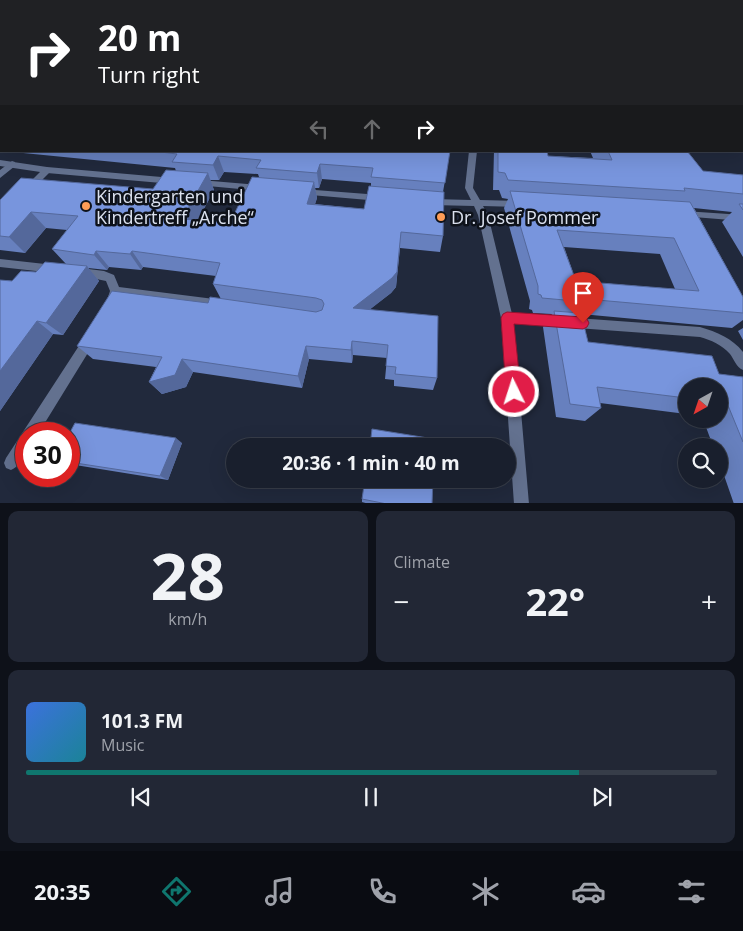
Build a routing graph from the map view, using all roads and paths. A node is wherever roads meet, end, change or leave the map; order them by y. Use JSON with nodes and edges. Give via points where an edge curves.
{"nodes":[{"id":1,"x":473,"y":152,"type":"edge"},
{"id":2,"x":0,"y":163,"type":"edge"},
{"id":3,"x":12,"y":164,"type":"junction"},
{"id":4,"x":47,"y":170,"type":"junction"},
{"id":5,"x":0,"y":175,"type":"edge"},
{"id":6,"x":266,"y":189,"type":"edge"},
{"id":7,"x":295,"y":191,"type":"edge"},
{"id":8,"x":20,"y":197,"type":"edge"},
{"id":9,"x":393,"y":199,"type":"edge"},
{"id":10,"x":422,"y":201,"type":"edge"},
{"id":11,"x":477,"y":203,"type":"junction"},
{"id":12,"x":530,"y":205,"type":"edge"},
{"id":13,"x":675,"y":214,"type":"edge"},
{"id":14,"x":743,"y":218,"type":"edge"},
{"id":15,"x":0,"y":263,"type":"edge"},
{"id":16,"x":115,"y":291,"type":"junction"},
{"id":17,"x":234,"y":306,"type":"edge"},
{"id":18,"x":108,"y":310,"type":"edge"},
{"id":19,"x":507,"y":318,"type":"junction"},
{"id":20,"x":98,"y":326,"type":"edge"},
{"id":21,"x":743,"y":364,"type":"edge"},
{"id":22,"x":38,"y":422,"type":"edge"},
{"id":23,"x":15,"y":457,"type":"edge"},
{"id":24,"x":11,"y":463,"type":"dead end"},
{"id":25,"x":522,"y":503,"type":"edge"}],
"edges":[{"from":1,"to":11,"type":"street","via":[[469,188]]},
{"from":2,"to":3,"type":"street"},
{"from":3,"to":4,"type":"street"},
{"from":3,"to":5,"type":"street"},
{"from":4,"to":6,"type":"street"},
{"from":4,"to":8,"type":"street"},
{"from":7,"to":9,"type":"street"},
{"from":10,"to":11,"type":"street"},
{"from":11,"to":12,"type":"street"},
{"from":11,"to":19,"type":"street","via":[[483,215]]},
{"from":13,"to":14,"type":"street"},
{"from":15,"to":16,"type":"street","via":[[104,274],[110,278]]},
{"from":16,"to":17,"type":"street"},
{"from":16,"to":18,"type":"street"},
{"from":19,"to":21,"type":"street","via":[[700,332],[716,336],[730,345]]},
{"from":19,"to":25,"type":"street"},
{"from":20,"to":22,"type":"street"},
{"from":23,"to":24,"type":"street"}]}
